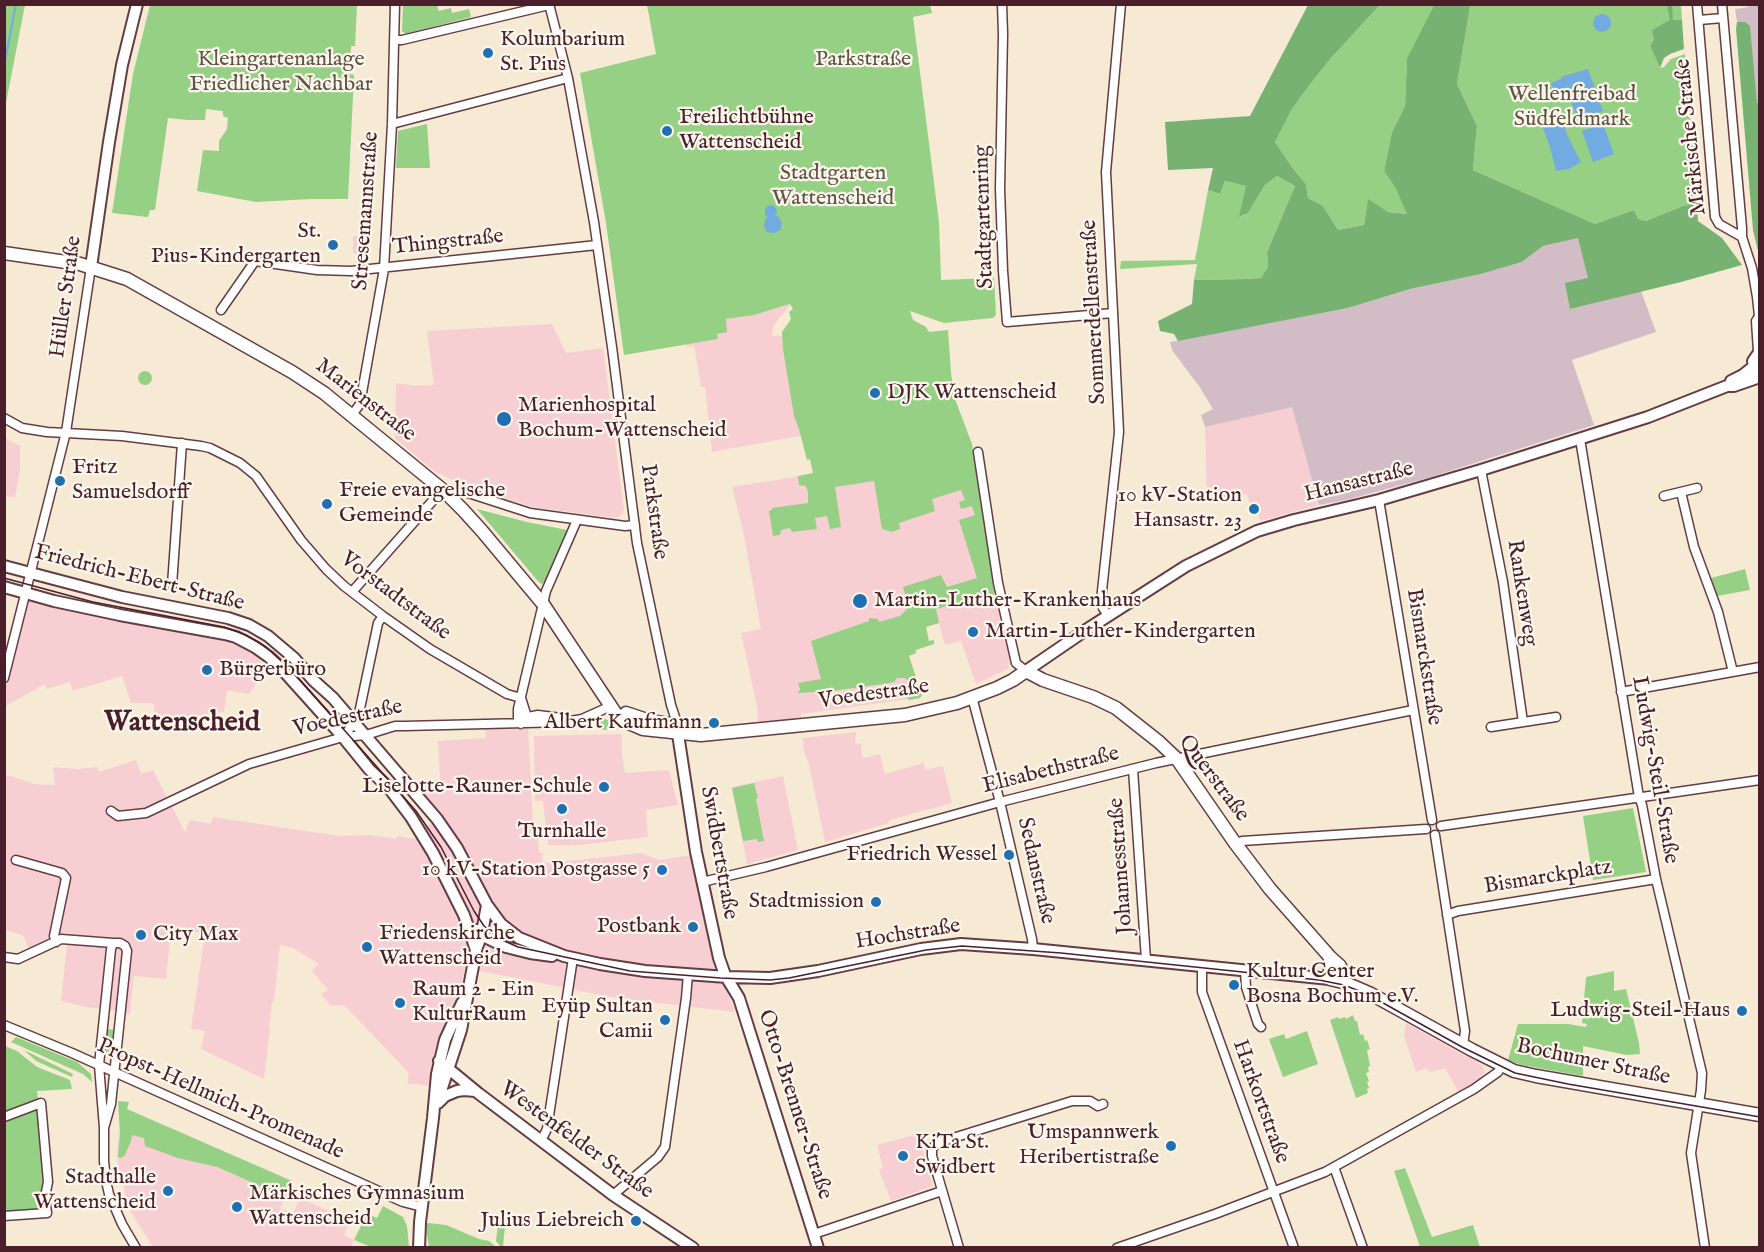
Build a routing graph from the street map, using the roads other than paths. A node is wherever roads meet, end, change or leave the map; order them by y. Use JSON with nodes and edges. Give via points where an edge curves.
{"nodes":[{"id":1,"x":137,"y":4,"type":"edge"},
{"id":2,"x":395,"y":4,"type":"edge"},
{"id":3,"x":1002,"y":4,"type":"edge"},
{"id":4,"x":1121,"y":4,"type":"edge"},
{"id":5,"x":1698,"y":4,"type":"edge"},
{"id":6,"x":1722,"y":4,"type":"edge"},
{"id":7,"x":549,"y":5,"type":"edge"},
{"id":8,"x":1723,"y":18,"type":"junction"},
{"id":9,"x":1699,"y":20,"type":"junction"},
{"id":10,"x":395,"y":40,"type":"junction"},
{"id":11,"x":568,"y":78,"type":"junction"},
{"id":12,"x":392,"y":124,"type":"junction"},
{"id":13,"x":1742,"y":237,"type":"junction"},
{"id":14,"x":597,"y":245,"type":"junction"},
{"id":15,"x":4,"y":253,"type":"edge"},
{"id":16,"x":91,"y":267,"type":"junction"},
{"id":17,"x":384,"y":269,"type":"junction"},
{"id":18,"x":221,"y":309,"type":"dead end"},
{"id":19,"x":1113,"y":313,"type":"junction"},
{"id":20,"x":1759,"y":316,"type":"edge"},
{"id":21,"x":1759,"y":352,"type":"edge"},
{"id":22,"x":1753,"y":367,"type":"junction"},
{"id":23,"x":1760,"y":377,"type":"edge"},
{"id":24,"x":1727,"y":386,"type":"junction"},
{"id":25,"x":352,"y":415,"type":"junction"},
{"id":26,"x":4,"y":418,"type":"edge"},
{"id":27,"x":66,"y":432,"type":"junction"},
{"id":28,"x":1580,"y":439,"type":"junction"},
{"id":29,"x":182,"y":443,"type":"junction"},
{"id":30,"x":978,"y":452,"type":"dead end"},
{"id":31,"x":1481,"y":470,"type":"junction"},
{"id":32,"x":1697,"y":488,"type":"dead end"},
{"id":33,"x":444,"y":491,"type":"junction"},
{"id":34,"x":1681,"y":492,"type":"junction"},
{"id":35,"x":476,"y":496,"type":"junction"},
{"id":36,"x":1664,"y":496,"type":"dead end"},
{"id":37,"x":1379,"y":500,"type":"junction"},
{"id":38,"x":463,"y":510,"type":"junction"},
{"id":39,"x":577,"y":520,"type":"junction"},
{"id":40,"x":635,"y":525,"type":"junction"},
{"id":41,"x":4,"y":566,"type":"edge"},
{"id":42,"x":31,"y":573,"type":"junction"},
{"id":43,"x":172,"y":585,"type":"dead end"},
{"id":44,"x":4,"y":587,"type":"edge"},
{"id":45,"x":352,"y":592,"type":"junction"},
{"id":46,"x":27,"y":594,"type":"junction"},
{"id":47,"x":543,"y":603,"type":"junction"},
{"id":48,"x":383,"y":616,"type":"junction"},
{"id":49,"x":1108,"y":616,"type":"junction"},
{"id":50,"x":1760,"y":668,"type":"edge"},
{"id":51,"x":1026,"y":672,"type":"junction"},
{"id":52,"x":1733,"y":672,"type":"junction"},
{"id":53,"x":4,"y":678,"type":"edge"},
{"id":54,"x":1621,"y":692,"type":"junction"},
{"id":55,"x":972,"y":697,"type":"junction"},
{"id":56,"x":521,"y":698,"type":"junction"},
{"id":57,"x":671,"y":705,"type":"junction"},
{"id":58,"x":611,"y":706,"type":"junction"},
{"id":59,"x":1413,"y":710,"type":"junction"},
{"id":60,"x":1556,"y":717,"type":"dead end"},
{"id":61,"x":522,"y":720,"type":"junction"},
{"id":62,"x":354,"y":722,"type":"junction"},
{"id":63,"x":658,"y":722,"type":"junction"},
{"id":64,"x":1523,"y":722,"type":"junction"},
{"id":65,"x":1491,"y":727,"type":"dead end"},
{"id":66,"x":678,"y":730,"type":"junction"},
{"id":67,"x":366,"y":735,"type":"junction"},
{"id":68,"x":343,"y":737,"type":"junction"},
{"id":69,"x":1177,"y":759,"type":"junction"},
{"id":70,"x":1133,"y":769,"type":"junction"},
{"id":71,"x":1760,"y":780,"type":"edge"},
{"id":72,"x":1639,"y":797,"type":"junction"},
{"id":73,"x":1000,"y":802,"type":"junction"},
{"id":74,"x":111,"y":811,"type":"dead end"},
{"id":75,"x":1432,"y":820,"type":"junction"},
{"id":76,"x":1441,"y":826,"type":"junction"},
{"id":77,"x":1426,"y":829,"type":"junction"},
{"id":78,"x":1435,"y":835,"type":"junction"},
{"id":79,"x":1235,"y":843,"type":"junction"},
{"id":80,"x":16,"y":860,"type":"dead end"},
{"id":81,"x":1656,"y":879,"type":"junction"},
{"id":82,"x":702,"y":882,"type":"junction"},
{"id":83,"x":487,"y":905,"type":"junction"},
{"id":84,"x":464,"y":915,"type":"junction"},
{"id":85,"x":1447,"y":915,"type":"junction"},
{"id":86,"x":482,"y":933,"type":"junction"},
{"id":87,"x":56,"y":942,"type":"junction"},
{"id":88,"x":113,"y":943,"type":"junction"},
{"id":89,"x":1033,"y":949,"type":"junction"},
{"id":90,"x":476,"y":950,"type":"junction"},
{"id":91,"x":4,"y":957,"type":"edge"},
{"id":92,"x":568,"y":957,"type":"junction"},
{"id":93,"x":1146,"y":960,"type":"junction"},
{"id":94,"x":1202,"y":967,"type":"junction"},
{"id":95,"x":1245,"y":971,"type":"junction"},
{"id":96,"x":688,"y":974,"type":"junction"},
{"id":97,"x":727,"y":977,"type":"junction"},
{"id":98,"x":1337,"y":981,"type":"junction"},
{"id":99,"x":105,"y":1021,"type":"junction"},
{"id":100,"x":119,"y":1022,"type":"junction"},
{"id":101,"x":4,"y":1025,"type":"edge"},
{"id":102,"x":1261,"y":1027,"type":"dead end"},
{"id":103,"x":1463,"y":1045,"type":"junction"},
{"id":104,"x":99,"y":1065,"type":"junction"},
{"id":105,"x":444,"y":1065,"type":"junction"},
{"id":106,"x":1502,"y":1066,"type":"junction"},
{"id":107,"x":114,"y":1072,"type":"junction"},
{"id":108,"x":475,"y":1091,"type":"junction"},
{"id":109,"x":437,"y":1104,"type":"junction"},
{"id":110,"x":1103,"y":1104,"type":"dead end"},
{"id":111,"x":1699,"y":1105,"type":"junction"},
{"id":112,"x":1760,"y":1115,"type":"edge"},
{"id":113,"x":4,"y":1117,"type":"edge"},
{"id":114,"x":433,"y":1118,"type":"junction"},
{"id":115,"x":104,"y":1128,"type":"junction"},
{"id":116,"x":541,"y":1140,"type":"junction"},
{"id":117,"x":1334,"y":1167,"type":"junction"},
{"id":118,"x":942,"y":1191,"type":"junction"},
{"id":119,"x":1274,"y":1192,"type":"junction"},
{"id":120,"x":613,"y":1195,"type":"junction"},
{"id":121,"x":422,"y":1207,"type":"junction"},
{"id":122,"x":4,"y":1216,"type":"edge"},
{"id":123,"x":814,"y":1234,"type":"junction"},
{"id":124,"x":136,"y":1248,"type":"edge"},
{"id":125,"x":419,"y":1248,"type":"edge"},
{"id":126,"x":693,"y":1248,"type":"edge"},
{"id":127,"x":818,"y":1248,"type":"edge"},
{"id":128,"x":959,"y":1248,"type":"edge"},
{"id":129,"x":1118,"y":1248,"type":"edge"},
{"id":130,"x":1294,"y":1248,"type":"edge"},
{"id":131,"x":1363,"y":1248,"type":"edge"},
{"id":132,"x":1705,"y":1248,"type":"edge"}],
"edges":[{"from":1,"to":16,"type":"street","name":"Hüller Straße","via":[[122,65]]},
{"from":2,"to":10,"type":"street","name":"Stresemannstraße"},
{"from":3,"to":19,"type":"street","name":"Stadtgartenring","via":[[1000,189],[1007,322]]},
{"from":4,"to":19,"type":"street","name":"Sommerdellenstraße","via":[[1106,172]]},
{"from":5,"to":9,"type":"street","name":"Märkische Straße"},
{"from":6,"to":8,"type":"street","name":"Märkische Straße"},
{"from":7,"to":10,"type":"street"},
{"from":7,"to":11,"type":"street","name":"Parkstraße"},
{"from":8,"to":9,"type":"street"},
{"from":8,"to":13,"type":"street","name":"Märkische Straße"},
{"from":9,"to":13,"type":"street","name":"Märkische Straße","via":[[1715,217],[1719,224]]},
{"from":10,"to":12,"type":"street","name":"Stresemannstraße"},
{"from":11,"to":12,"type":"street"},
{"from":11,"to":14,"type":"street","name":"Parkstraße"},
{"from":12,"to":17,"type":"street","name":"Stresemannstraße"},
{"from":13,"to":20,"type":"street","name":"Märkische Straße","via":[[1752,268]]},
{"from":14,"to":17,"type":"street","name":"Thingstraße"},
{"from":14,"to":40,"type":"street","name":"Parkstraße"},
{"from":15,"to":16,"type":"main road","name":"Marienstraße"},
{"from":16,"to":25,"type":"main road","name":"Marienstraße","via":[[150,290],[292,372]]},
{"from":16,"to":27,"type":"street","name":"Hüller Straße"},
{"from":17,"to":18,"type":"street","name":"Thingstraße","via":[[317,270],[255,261]]},
{"from":17,"to":25,"type":"street","name":"Stresemannstraße","via":[[360,404]]},
{"from":19,"to":49,"type":"street","name":"Sommerdellenstraße","via":[[1119,432],[1101,600]]},
{"from":20,"to":21,"type":"street","name":"Märkische Straße"},
{"from":21,"to":22,"type":"street"},
{"from":22,"to":23,"type":"street","name":"Hansastraße"},
{"from":22,"to":24,"type":"street","name":"Hansastraße"},
{"from":23,"to":24,"type":"street","name":"Hansastraße"},
{"from":24,"to":28,"type":"street","name":"Hansastraße"},
{"from":25,"to":33,"type":"main road","name":"Marienstraße"},
{"from":26,"to":27,"type":"street","name":"Vorstadtstraße","via":[[22,428]]},
{"from":27,"to":29,"type":"street","name":"Vorstadtstraße"},
{"from":27,"to":42,"type":"street","name":"Hüller Straße"},
{"from":28,"to":31,"type":"street","name":"Hansastraße"},
{"from":28,"to":54,"type":"street","name":"Ludwig-Steil-Straße"},
{"from":29,"to":43,"type":"street"},
{"from":29,"to":45,"type":"street","name":"Vorstadtstraße","via":[[210,448],[256,476],[295,532],[326,569]]},
{"from":30,"to":51,"type":"street","via":[[998,583],[1016,663]]},
{"from":31,"to":37,"type":"street","name":"Hansastraße"},
{"from":31,"to":64,"type":"street","name":"Rankenweg","via":[[1503,582]]},
{"from":32,"to":34,"type":"street"},
{"from":33,"to":35,"type":"street","via":[[459,490]]},
{"from":33,"to":38,"type":"main road","name":"Marienstraße"},
{"from":33,"to":45,"type":"street"},
{"from":34,"to":36,"type":"street"},
{"from":34,"to":52,"type":"street","via":[[1694,547],[1719,612]]},
{"from":35,"to":38,"type":"street"},
{"from":35,"to":39,"type":"street","via":[[530,513]]},
{"from":37,"to":49,"type":"street","name":"Hansastraße","via":[[1257,531],[1195,562]]},
{"from":37,"to":59,"type":"street","name":"Bismarckstraße"},
{"from":38,"to":47,"type":"main road","name":"Marienstraße"},
{"from":39,"to":40,"type":"street"},
{"from":39,"to":47,"type":"street"},
{"from":40,"to":57,"type":"street","name":"Parkstraße"},
{"from":41,"to":42,"type":"street","name":"Friedrich-Ebert-Straße"},
{"from":42,"to":46,"type":"street","name":"Hüller Straße"},
{"from":42,"to":62,"type":"street","name":"Friedrich-Ebert-Straße","via":[[249,625],[287,652]]},
{"from":44,"to":46,"type":"street","name":"Friedrich-Ebert-Straße"},
{"from":45,"to":48,"type":"street","name":"Vorstadtstraße"},
{"from":46,"to":53,"type":"street","name":"Hüller Straße"},
{"from":46,"to":68,"type":"street","name":"Friedrich-Ebert-Straße","via":[[236,637],[280,667]]},
{"from":47,"to":56,"type":"street"},
{"from":47,"to":58,"type":"main road","name":"Marienstraße"},
{"from":48,"to":56,"type":"street","name":"Vorstadtstraße","via":[[430,649],[507,694]]},
{"from":48,"to":62,"type":"street"},
{"from":49,"to":51,"type":"street","name":"Hansastraße"},
{"from":50,"to":52,"type":"street"},
{"from":51,"to":55,"type":"main road","name":"Voedestraße"},
{"from":51,"to":69,"type":"main road","name":"Querstraße","via":[[1116,708]]},
{"from":52,"to":54,"type":"street"},
{"from":54,"to":72,"type":"street","name":"Ludwig-Steil-Straße"},
{"from":55,"to":66,"type":"main road","name":"Voedestraße","via":[[905,715],[720,734]]},
{"from":55,"to":73,"type":"street","name":"Sedanstraße"},
{"from":56,"to":61,"type":"street","via":[[518,709]]},
{"from":57,"to":63,"type":"street","via":[[667,716]]},
{"from":57,"to":66,"type":"street","name":"Parkstraße"},
{"from":58,"to":61,"type":"street","name":"Voedestraße","via":[[565,722]]},
{"from":58,"to":63,"type":"main road","name":"Voedestraße"},
{"from":58,"to":66,"type":"main road","name":"Voedestraße","via":[[622,719],[643,729]]},
{"from":59,"to":69,"type":"street","name":"Elisabethstraße"},
{"from":59,"to":75,"type":"street","name":"Bismarckstraße"},
{"from":60,"to":64,"type":"street"},
{"from":61,"to":67,"type":"street","name":"Voedestraße","via":[[395,726]]},
{"from":62,"to":67,"type":"street","name":"Friedrich-Ebert-Straße"},
{"from":62,"to":68,"type":"street"},
{"from":63,"to":66,"type":"main road","name":"Voedestraße"},
{"from":64,"to":65,"type":"street"},
{"from":66,"to":82,"type":"street","name":"Swidbertstraße"},
{"from":67,"to":68,"type":"street","name":"Voedestraße"},
{"from":67,"to":83,"type":"street","name":"Friedrich-Ebert-Straße","via":[[437,819]]},
{"from":68,"to":74,"type":"street","name":"Voedestraße","via":[[249,764],[146,813],[118,816]]},
{"from":68,"to":84,"type":"street","name":"Friedrich-Ebert-Straße","via":[[415,823]]},
{"from":69,"to":70,"type":"street","name":"Elisabethstraße"},
{"from":69,"to":79,"type":"main road","name":"Querstraße"},
{"from":70,"to":73,"type":"street","name":"Elisabethstraße"},
{"from":70,"to":93,"type":"street","name":"Johannesstraße"},
{"from":71,"to":72,"type":"street"},
{"from":72,"to":76,"type":"street"},
{"from":72,"to":81,"type":"street","name":"Ludwig-Steil-Straße"},
{"from":73,"to":82,"type":"street","name":"Elisabethstraße"},
{"from":73,"to":89,"type":"street","name":"Sedanstraße"},
{"from":75,"to":76,"type":"street"},
{"from":75,"to":77,"type":"street"},
{"from":76,"to":78,"type":"street"},
{"from":77,"to":78,"type":"street"},
{"from":77,"to":79,"type":"street"},
{"from":78,"to":85,"type":"street"},
{"from":79,"to":98,"type":"main road","name":"Querstraße","via":[[1270,889],[1340,966]]},
{"from":80,"to":87,"type":"street","via":[[62,873],[66,878]]},
{"from":81,"to":85,"type":"street","name":"Bismarckplatz"},
{"from":81,"to":111,"type":"street","name":"Ludwig-Steil-Straße","via":[[1701,1067]]},
{"from":82,"to":97,"type":"street","name":"Swidbertstraße","via":[[718,958]]},
{"from":83,"to":86,"type":"street"},
{"from":83,"to":92,"type":"street","name":"Hochstraße","via":[[510,932]]},
{"from":84,"to":86,"type":"street","name":"Hochstraße"},
{"from":84,"to":90,"type":"street"},
{"from":85,"to":103,"type":"street","via":[[1465,1031]]},
{"from":86,"to":90,"type":"street"},
{"from":86,"to":92,"type":"street","name":"Hochstraße","via":[[506,947]]},
{"from":87,"to":88,"type":"street","via":[[61,939]]},
{"from":87,"to":91,"type":"street","via":[[18,959]]},
{"from":88,"to":99,"type":"street"},
{"from":88,"to":100,"type":"street","via":[[125,946],[127,951]]},
{"from":89,"to":93,"type":"street","name":"Hochstraße"},
{"from":89,"to":97,"type":"street","name":"Hochstraße","via":[[950,945],[770,978]]},
{"from":90,"to":105,"type":"street","via":[[466,998],[448,1031]]},
{"from":92,"to":96,"type":"street","name":"Hochstraße","via":[[630,969]]},
{"from":92,"to":116,"type":"street","via":[[547,1129]]},
{"from":93,"to":94,"type":"street","name":"Hochstraße"},
{"from":94,"to":95,"type":"street","name":"Hochstraße"},
{"from":94,"to":119,"type":"street","name":"Harkortstraße","via":[[1202,992]]},
{"from":95,"to":98,"type":"street","name":"Hochstraße"},
{"from":95,"to":102,"type":"street","via":[[1246,987]]},
{"from":96,"to":97,"type":"street","name":"Hochstraße"},
{"from":96,"to":120,"type":"street","via":[[665,1147]]},
{"from":97,"to":123,"type":"street","name":"Otto-Brenner-Straße","via":[[747,1020]]},
{"from":98,"to":103,"type":"main road","name":"Bochumer Straße","via":[[1371,994]]},
{"from":99,"to":100,"type":"street"},
{"from":99,"to":104,"type":"street"},
{"from":100,"to":107,"type":"street"},
{"from":101,"to":104,"type":"street","name":"Propst-Hellmich-Promenade"},
{"from":103,"to":106,"type":"main road","name":"Bochumer Straße"},
{"from":104,"to":107,"type":"street","name":"Propst-Hellmich-Promenade"},
{"from":104,"to":115,"type":"street"},
{"from":105,"to":108,"type":"street","name":"Westenfelder Straße"},
{"from":105,"to":109,"type":"street"},
{"from":105,"to":114,"type":"street","via":[[436,1083]]},
{"from":106,"to":111,"type":"main road","name":"Bochumer Straße","via":[[1536,1076]]},
{"from":106,"to":117,"type":"street","via":[[1474,1089]]},
{"from":107,"to":115,"type":"street"},
{"from":107,"to":121,"type":"street","name":"Propst-Hellmich-Promenade","via":[[403,1202]]},
{"from":108,"to":109,"type":"street","via":[[457,1091]]},
{"from":108,"to":116,"type":"street","name":"Westenfelder Straße"},
{"from":109,"to":114,"type":"street"},
{"from":110,"to":118,"type":"street","via":[[1072,1101],[937,1143],[932,1156]]},
{"from":111,"to":112,"type":"main road","name":"Bochumer Straße"},
{"from":111,"to":132,"type":"street","name":"Ludwig-Steil-Straße","via":[[1691,1153]]},
{"from":113,"to":122,"type":"street","via":[[41,1103],[48,1182],[47,1213]]},
{"from":114,"to":121,"type":"street"},
{"from":115,"to":124,"type":"street","via":[[108,1187],[118,1216]]},
{"from":116,"to":120,"type":"street","name":"Westenfelder Straße"},
{"from":117,"to":119,"type":"street"},
{"from":117,"to":131,"type":"street"},
{"from":118,"to":123,"type":"street"},
{"from":118,"to":128,"type":"street"},
{"from":119,"to":129,"type":"street"},
{"from":119,"to":130,"type":"street","name":"Harkortstraße"},
{"from":120,"to":126,"type":"street","name":"Westenfelder Straße"},
{"from":121,"to":125,"type":"street"},
{"from":123,"to":127,"type":"street","name":"Otto-Brenner-Straße"}]}
